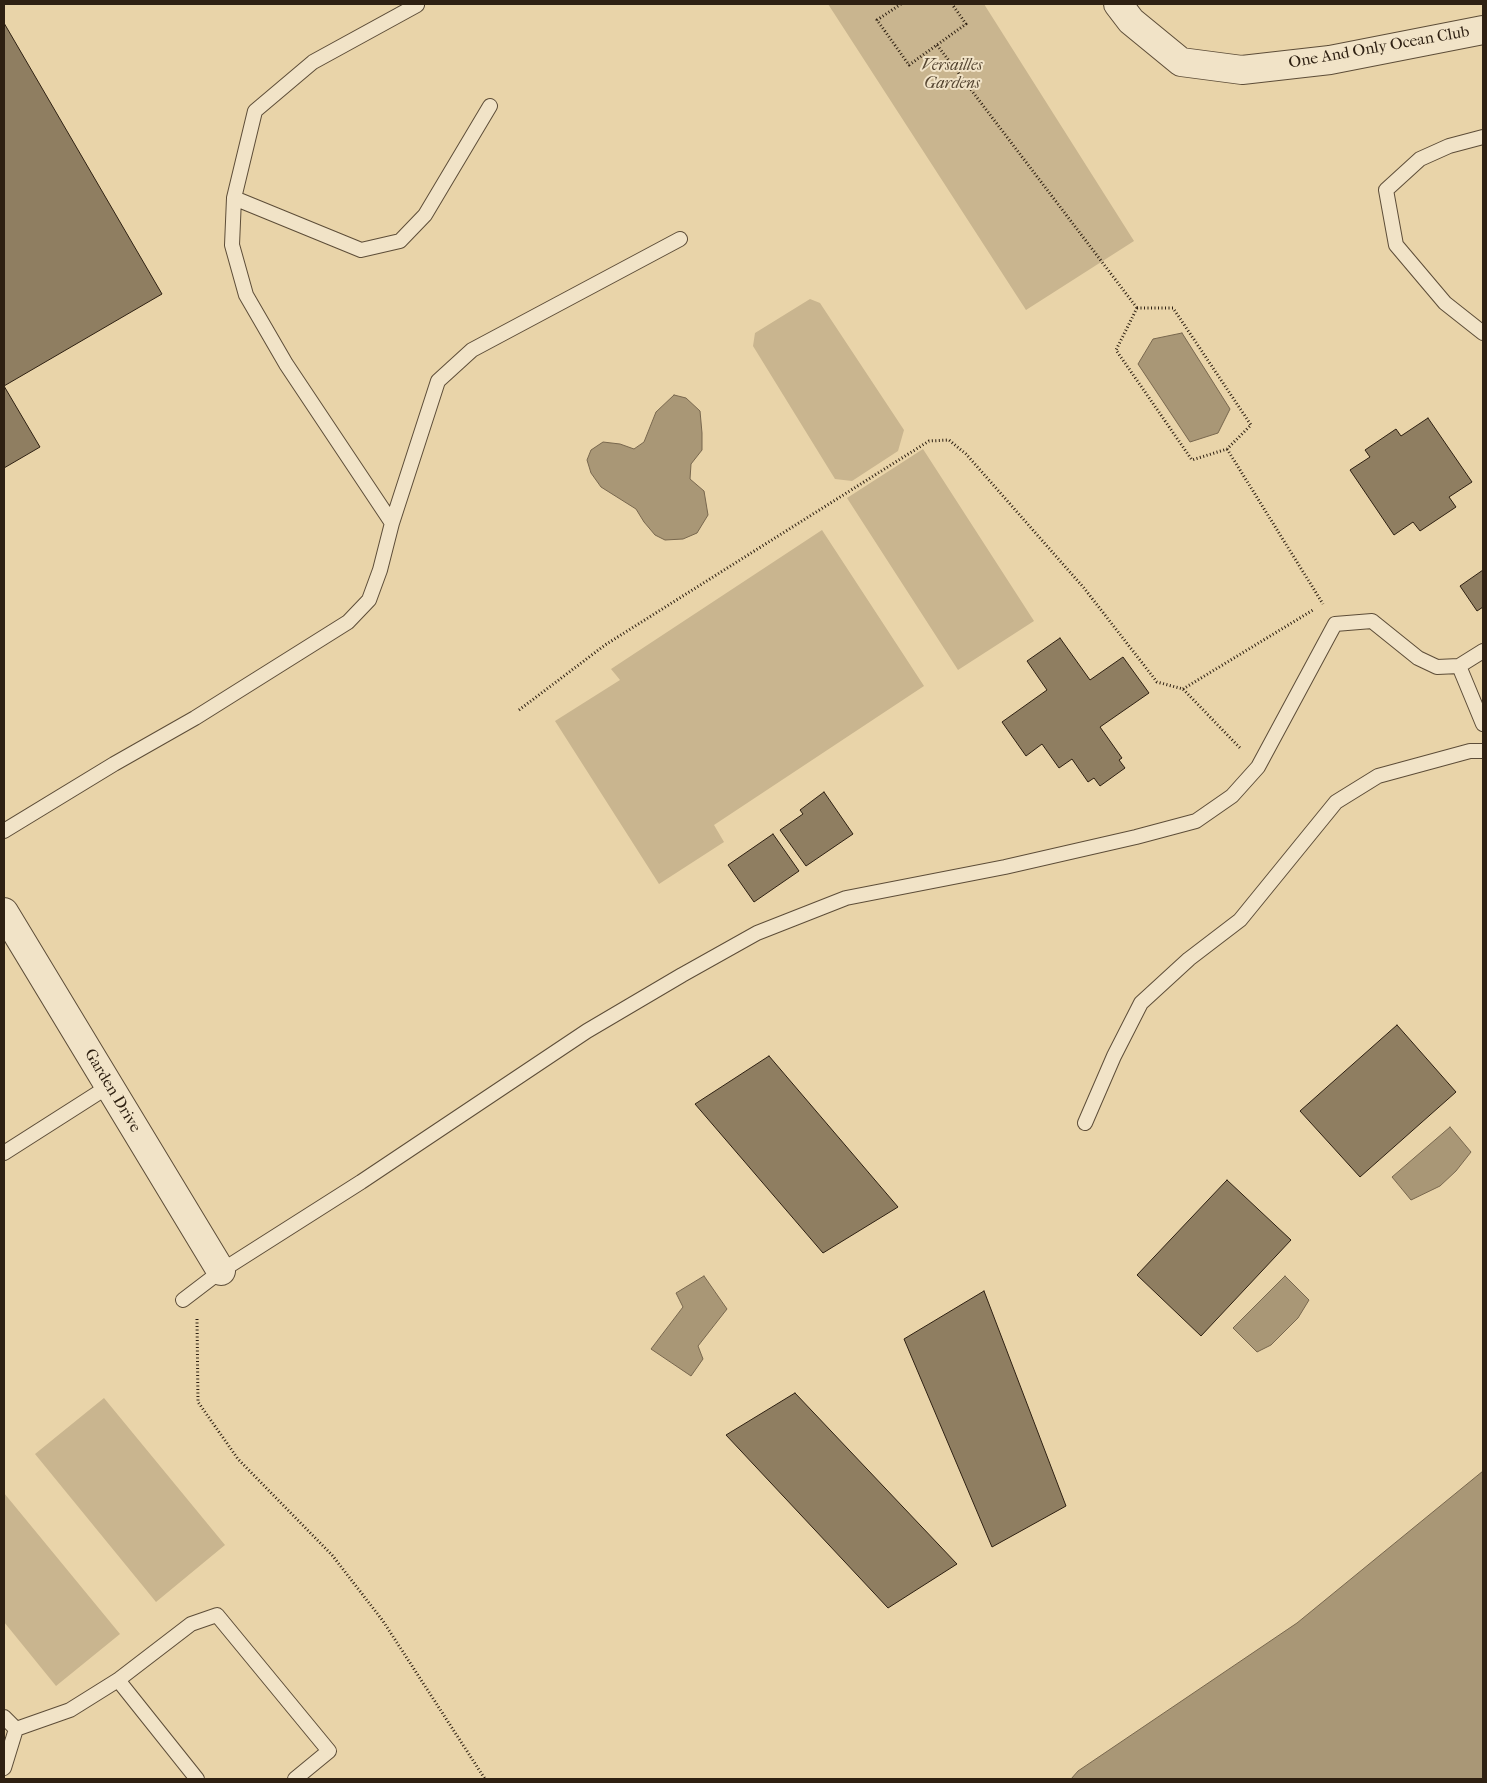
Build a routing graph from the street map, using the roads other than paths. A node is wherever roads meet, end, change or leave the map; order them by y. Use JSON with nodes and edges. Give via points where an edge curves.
{"nodes":[{"id":1,"x":1118,"y":4,"type":"edge"},
{"id":2,"x":417,"y":5,"type":"dead end"},
{"id":3,"x":1483,"y":30,"type":"edge"},
{"id":4,"x":490,"y":106,"type":"dead end"},
{"id":5,"x":1483,"y":137,"type":"edge"},
{"id":6,"x":234,"y":198,"type":"junction"},
{"id":7,"x":680,"y":239,"type":"dead end"},
{"id":8,"x":1483,"y":333,"type":"edge"},
{"id":9,"x":392,"y":522,"type":"junction"},
{"id":10,"x":1483,"y":651,"type":"edge"},
{"id":11,"x":1459,"y":666,"type":"junction"},
{"id":12,"x":1479,"y":703,"type":"edge"},
{"id":13,"x":1483,"y":724,"type":"edge"},
{"id":14,"x":1483,"y":751,"type":"edge"},
{"id":15,"x":4,"y":830,"type":"edge"},
{"id":16,"x":4,"y":912,"type":"edge"},
{"id":17,"x":109,"y":1086,"type":"junction"},
{"id":18,"x":1085,"y":1123,"type":"dead end"},
{"id":19,"x":4,"y":1154,"type":"edge"},
{"id":20,"x":221,"y":1271,"type":"junction"},
{"id":21,"x":183,"y":1300,"type":"dead end"},
{"id":22,"x":118,"y":1680,"type":"junction"},
{"id":23,"x":4,"y":1717,"type":"edge"},
{"id":24,"x":16,"y":1728,"type":"junction"},
{"id":25,"x":4,"y":1768,"type":"edge"},
{"id":26,"x":196,"y":1779,"type":"edge"},
{"id":27,"x":295,"y":1779,"type":"edge"}],
"edges":[{"from":1,"to":3,"type":"street","name":"One And Only Ocean Club","via":[[1131,21],[1181,62],[1242,70],[1330,60]]},
{"from":2,"to":6,"type":"lane","via":[[313,62],[255,111]]},
{"from":4,"to":6,"type":"lane","via":[[425,215],[400,241],[361,250]]},
{"from":5,"to":8,"type":"lane","via":[[1449,146],[1420,159],[1386,190],[1396,245],[1445,303]]},
{"from":6,"to":9,"type":"lane","via":[[232,245],[246,296],[286,364]]},
{"from":7,"to":9,"type":"lane","via":[[472,350],[438,381]]},
{"from":9,"to":15,"type":"lane","via":[[369,600],[348,622],[195,718]]},
{"from":10,"to":11,"type":"lane"},
{"from":11,"to":12,"type":"lane"},
{"from":11,"to":20,"type":"lane","via":[[1437,667],[1418,658],[1372,621],[1335,624],[1258,768],[1232,796],[1196,821],[1005,867],[846,898],[757,933],[587,1030],[361,1182]]},
{"from":12,"to":13,"type":"lane"},
{"from":14,"to":18,"type":"lane","via":[[1470,751],[1378,776],[1336,802],[1240,920],[1189,959],[1141,1003]]},
{"from":16,"to":17,"type":"street","name":"Garden Drive"},
{"from":17,"to":19,"type":"lane"},
{"from":17,"to":20,"type":"street","name":"Garden Drive"},
{"from":20,"to":21,"type":"lane"},
{"from":22,"to":24,"type":"lane","via":[[70,1710]]},
{"from":22,"to":26,"type":"lane"},
{"from":22,"to":27,"type":"lane","via":[[191,1624],[217,1615],[329,1751]]},
{"from":23,"to":24,"type":"lane"},
{"from":24,"to":25,"type":"lane"}]}
